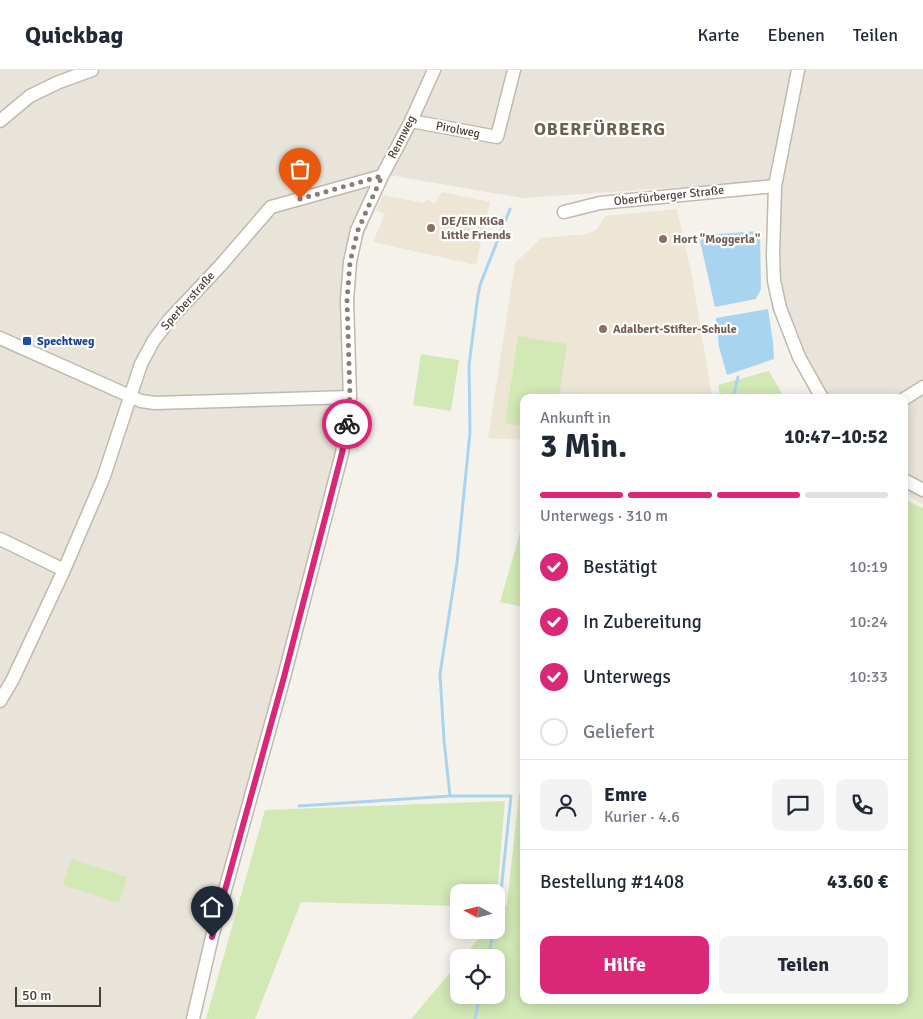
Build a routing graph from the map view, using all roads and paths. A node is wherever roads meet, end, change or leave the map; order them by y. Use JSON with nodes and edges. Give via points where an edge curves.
{"nodes":[{"id":1,"x":92,"y":70,"type":"edge"},
{"id":2,"x":434,"y":70,"type":"edge"},
{"id":3,"x":514,"y":70,"type":"edge"},
{"id":4,"x":798,"y":70,"type":"edge"},
{"id":5,"x":0,"y":121,"type":"edge"},
{"id":6,"x":411,"y":121,"type":"junction"},
{"id":7,"x":382,"y":176,"type":"junction"},
{"id":8,"x":775,"y":186,"type":"junction"},
{"id":9,"x":564,"y":212,"type":"dead end"},
{"id":10,"x":0,"y":338,"type":"edge"},
{"id":11,"x":923,"y":387,"type":"edge"},
{"id":12,"x":820,"y":394,"type":"edge"},
{"id":13,"x":130,"y":396,"type":"junction"},
{"id":14,"x":350,"y":396,"type":"junction"},
{"id":15,"x":908,"y":396,"type":"edge"},
{"id":16,"x":908,"y":482,"type":"edge"},
{"id":17,"x":923,"y":490,"type":"edge"},
{"id":18,"x":0,"y":539,"type":"edge"},
{"id":19,"x":64,"y":570,"type":"junction"},
{"id":20,"x":0,"y":701,"type":"edge"},
{"id":21,"x":193,"y":1019,"type":"edge"}],
"edges":[{"from":1,"to":5,"type":"street","via":[[30,96]]},
{"from":2,"to":6,"type":"street","name":"Rennweg"},
{"from":3,"to":6,"type":"street","name":"Pirolweg","via":[[496,137]]},
{"from":4,"to":8,"type":"street"},
{"from":6,"to":7,"type":"street","name":"Rennweg"},
{"from":7,"to":13,"type":"street","name":"Sperberstraße","via":[[271,207],[154,340]]},
{"from":7,"to":14,"type":"street","name":"Rennweg","via":[[358,230],[350,262],[347,300]]},
{"from":8,"to":9,"type":"street","name":"Oberfürberger Straße","via":[[600,203]]},
{"from":8,"to":12,"type":"street","via":[[774,281],[780,308],[799,356]]},
{"from":10,"to":13,"type":"street"},
{"from":11,"to":15,"type":"street"},
{"from":13,"to":14,"type":"street","via":[[155,402]]},
{"from":13,"to":19,"type":"street","name":"Sperberstraße","via":[[103,480]]},
{"from":14,"to":21,"type":"street","name":"Rennweg","via":[[342,453],[212,937]]},
{"from":16,"to":17,"type":"street"},
{"from":18,"to":19,"type":"street"},
{"from":19,"to":20,"type":"street","name":"Sperberstraße"}]}
